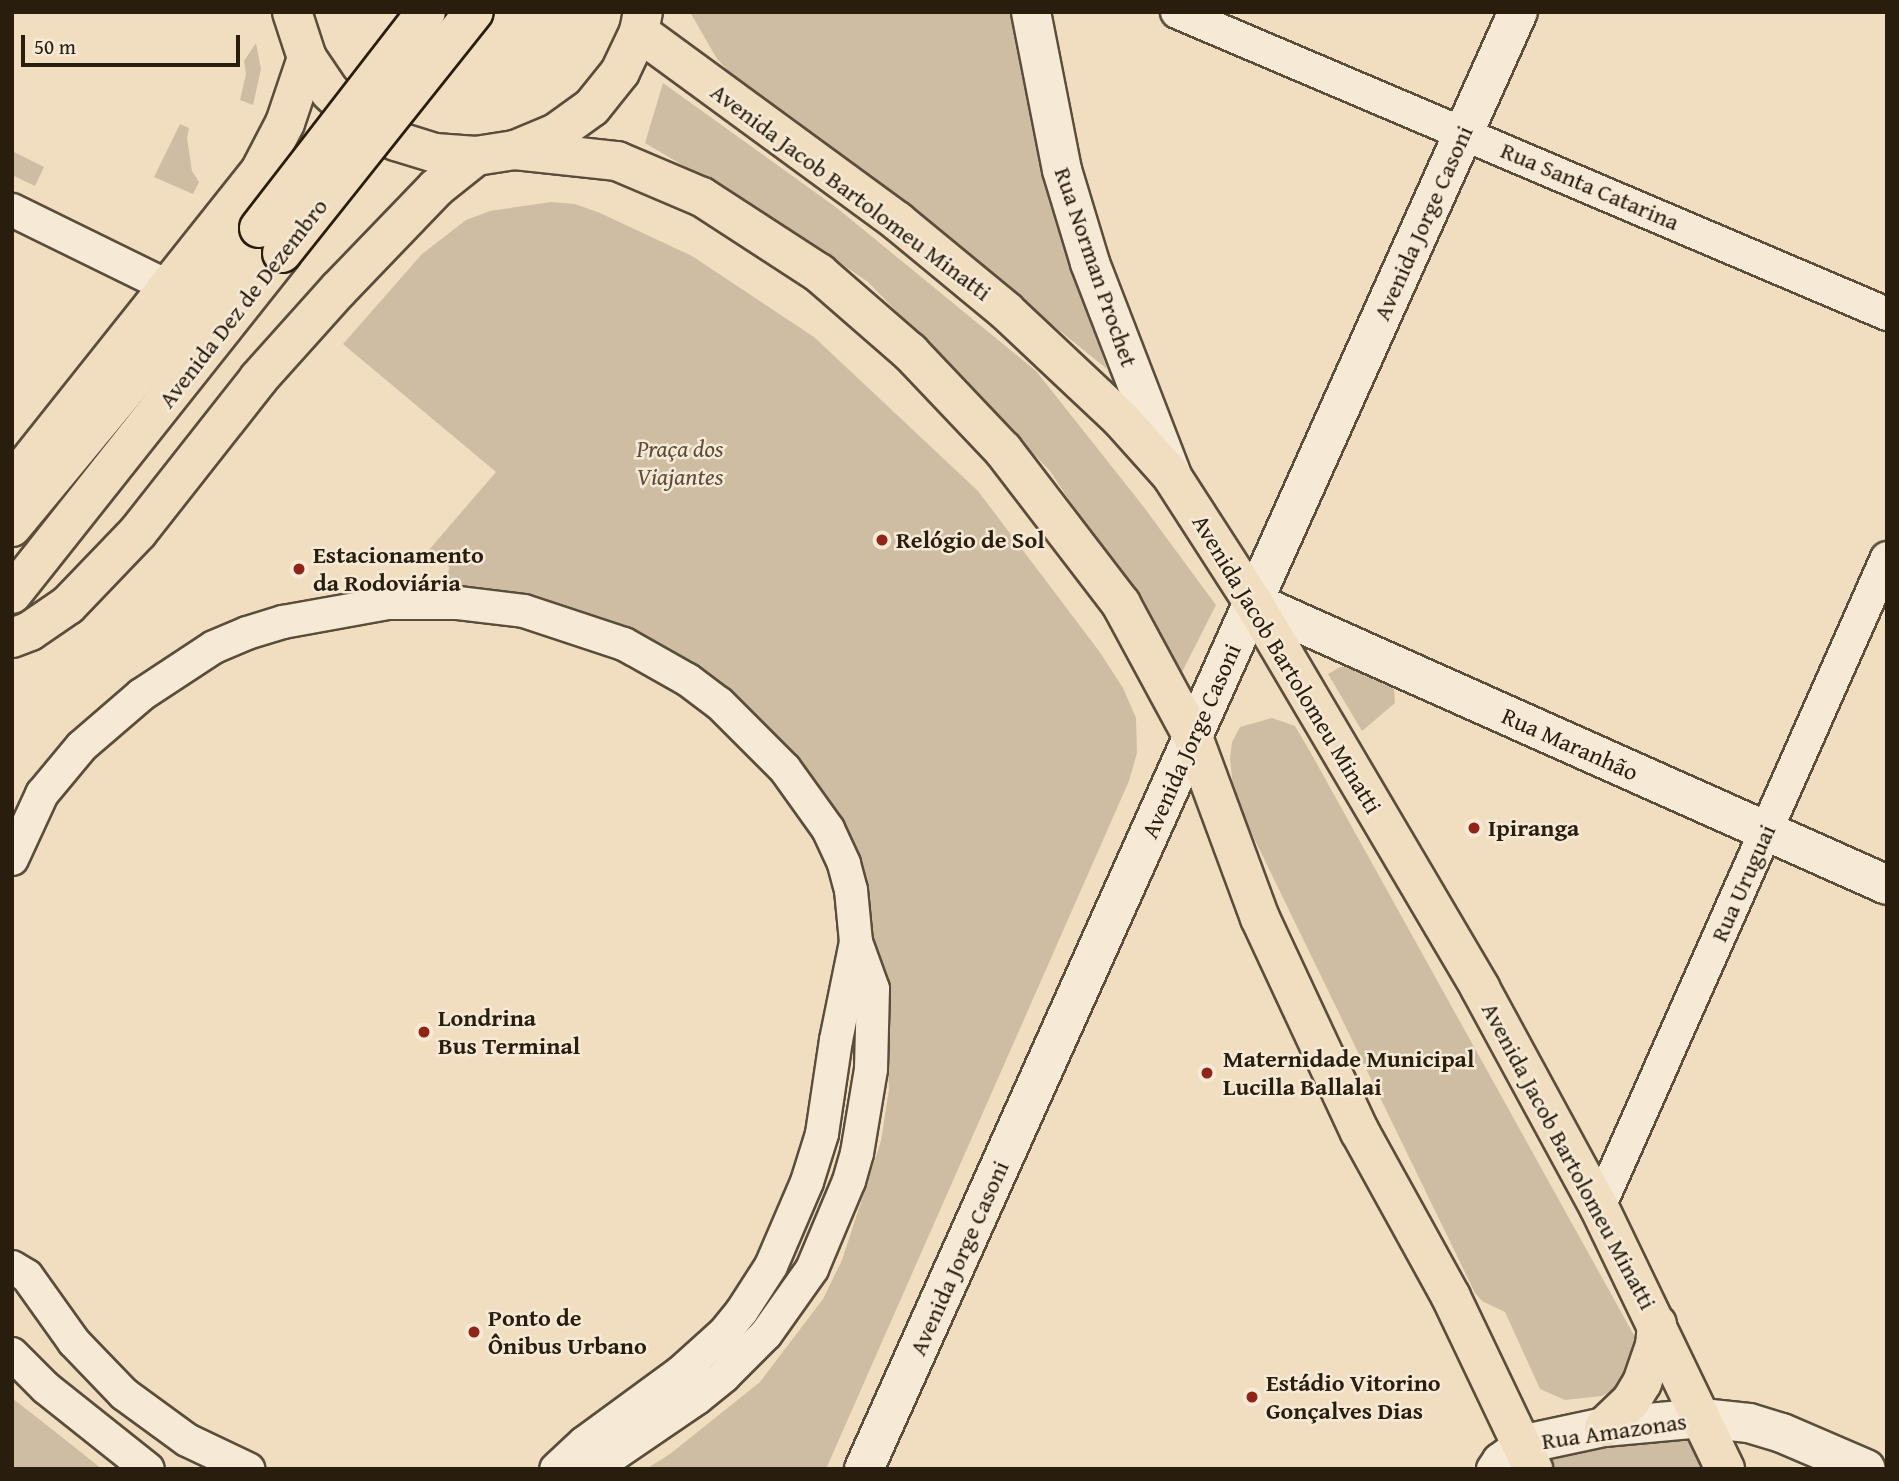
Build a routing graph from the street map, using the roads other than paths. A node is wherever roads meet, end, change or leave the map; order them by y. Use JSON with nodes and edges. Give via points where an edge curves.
{"nodes":[{"id":1,"x":292,"y":12,"type":"edge"},
{"id":2,"x":426,"y":12,"type":"edge"},
{"id":3,"x":474,"y":12,"type":"edge"},
{"id":4,"x":1031,"y":12,"type":"edge"},
{"id":5,"x":1177,"y":12,"type":"edge"},
{"id":6,"x":1518,"y":12,"type":"edge"},
{"id":7,"x":641,"y":22,"type":"edge"},
{"id":8,"x":307,"y":58,"type":"junction"},
{"id":9,"x":1464,"y":132,"type":"junction"},
{"id":10,"x":515,"y":150,"type":"junction"},
{"id":11,"x":476,"y":156,"type":"junction"},
{"id":12,"x":12,"y":210,"type":"edge"},
{"id":13,"x":270,"y":240,"type":"junction"},
{"id":14,"x":169,"y":287,"type":"junction"},
{"id":15,"x":1887,"y":314,"type":"edge"},
{"id":16,"x":1171,"y":475,"type":"junction"},
{"id":17,"x":12,"y":483,"type":"edge"},
{"id":18,"x":12,"y":527,"type":"edge"},
{"id":19,"x":1887,"y":558,"type":"edge"},
{"id":20,"x":12,"y":594,"type":"edge"},
{"id":21,"x":1253,"y":602,"type":"junction"},
{"id":22,"x":12,"y":638,"type":"edge"},
{"id":23,"x":1193,"y":737,"type":"junction"},
{"id":24,"x":1766,"y":832,"type":"junction"},
{"id":25,"x":12,"y":859,"type":"edge"},
{"id":26,"x":1887,"y":885,"type":"edge"},
{"id":27,"x":856,"y":942,"type":"junction"},
{"id":28,"x":1599,"y":1207,"type":"junction"},
{"id":29,"x":12,"y":1267,"type":"edge"},
{"id":30,"x":1657,"y":1324,"type":"junction"},
{"id":31,"x":12,"y":1354,"type":"edge"},
{"id":32,"x":1702,"y":1418,"type":"junction"},
{"id":33,"x":1604,"y":1427,"type":"junction"},
{"id":34,"x":1515,"y":1461,"type":"edge"},
{"id":35,"x":148,"y":1469,"type":"edge"},
{"id":36,"x":248,"y":1469,"type":"edge"},
{"id":37,"x":556,"y":1469,"type":"edge"},
{"id":38,"x":593,"y":1469,"type":"edge"},
{"id":39,"x":864,"y":1469,"type":"edge"},
{"id":40,"x":1725,"y":1469,"type":"edge"},
{"id":41,"x":1866,"y":1469,"type":"edge"}],
"edges":[{"from":1,"to":8,"type":"main road"},
{"from":2,"to":13,"type":"main road","name":"Avenida Dez de Dezembro","bridge":true},
{"from":3,"to":13,"type":"main road","name":"Avenida Dez de Dezembro","bridge":true},
{"from":4,"to":16,"type":"street","name":"Rua Norman Prochet","via":[[1062,170],[1090,263]]},
{"from":5,"to":9,"type":"street","name":"Rua Santa Catarina"},
{"from":6,"to":9,"type":"street","name":"Avenida Jorge Casoni"},
{"from":7,"to":10,"type":"main road","via":[[620,72],[592,107],[556,133]]},
{"from":7,"to":16,"type":"main road","name":"Avenida Jacob Bartolomeu Minatti","via":[[1006,311],[1120,418]]},
{"from":8,"to":11,"type":"main road","via":[[360,120],[396,141],[435,153]]},
{"from":8,"to":14,"type":"main road","via":[[285,123],[259,173]]},
{"from":9,"to":15,"type":"street","name":"Rua Santa Catarina"},
{"from":9,"to":21,"type":"street","name":"Avenida Jorge Casoni"},
{"from":10,"to":11,"type":"main road"},
{"from":10,"to":23,"type":"main road","via":[[617,161],[702,197],[829,281],[910,352],[1003,450],[1121,604]]},
{"from":11,"to":22,"type":"main road","via":[[436,188],[329,300],[259,378],[138,532],[68,605]]},
{"from":12,"to":14,"type":"street"},
{"from":13,"to":18,"type":"main road","name":"Avenida Dez de Dezembro"},
{"from":13,"to":20,"type":"main road","name":"Avenida Dez de Dezembro"},
{"from":14,"to":17,"type":"main road"},
{"from":16,"to":21,"type":"main road","name":"Avenida Jacob Bartolomeu Minatti"},
{"from":19,"to":24,"type":"street","name":"Rua Uruguai"},
{"from":21,"to":23,"type":"street","name":"Avenida Jorge Casoni"},
{"from":21,"to":24,"type":"street","name":"Rua Maranhão"},
{"from":21,"to":28,"type":"main road","name":"Avenida Jacob Bartolomeu Minatti","via":[[1480,988]]},
{"from":23,"to":34,"type":"main road","via":[[1260,918],[1360,1132],[1451,1297]]},
{"from":23,"to":39,"type":"street","name":"Avenida Jorge Casoni"},
{"from":24,"to":26,"type":"street","name":"Rua Maranhão"},
{"from":24,"to":28,"type":"street","name":"Rua Uruguai"},
{"from":25,"to":27,"type":"street","via":[[42,794],[82,746],[141,695],[214,648],[296,619],[389,603],[458,603],[524,611],[624,644],[719,703],[785,769],[828,829],[851,890]]},
{"from":27,"to":37,"type":"street","via":[[822,1134],[792,1225],[771,1266],[742,1311],[705,1352]]},
{"from":27,"to":38,"type":"street","via":[[873,989],[871,1069],[858,1153],[822,1250],[782,1314],[724,1376]]},
{"from":28,"to":30,"type":"main road","name":"Avenida Jacob Bartolomeu Minatti"},
{"from":29,"to":36,"type":"street","via":[[27,1276],[82,1350],[124,1394],[187,1440]]},
{"from":30,"to":32,"type":"main road","name":"Avenida Jacob Bartolomeu Minatti"},
{"from":30,"to":33,"type":"main road","via":[[1642,1383]]},
{"from":31,"to":35,"type":"street","via":[[46,1388]]},
{"from":32,"to":33,"type":"street","name":"Rua Amazonas"},
{"from":32,"to":40,"type":"main road","name":"Avenida Jacob Bartolomeu Minatti"},
{"from":32,"to":41,"type":"street","name":"Rua Amazonas","via":[[1749,1423],[1782,1433]]},
{"from":33,"to":34,"type":"street","name":"Rua Amazonas"}]}
